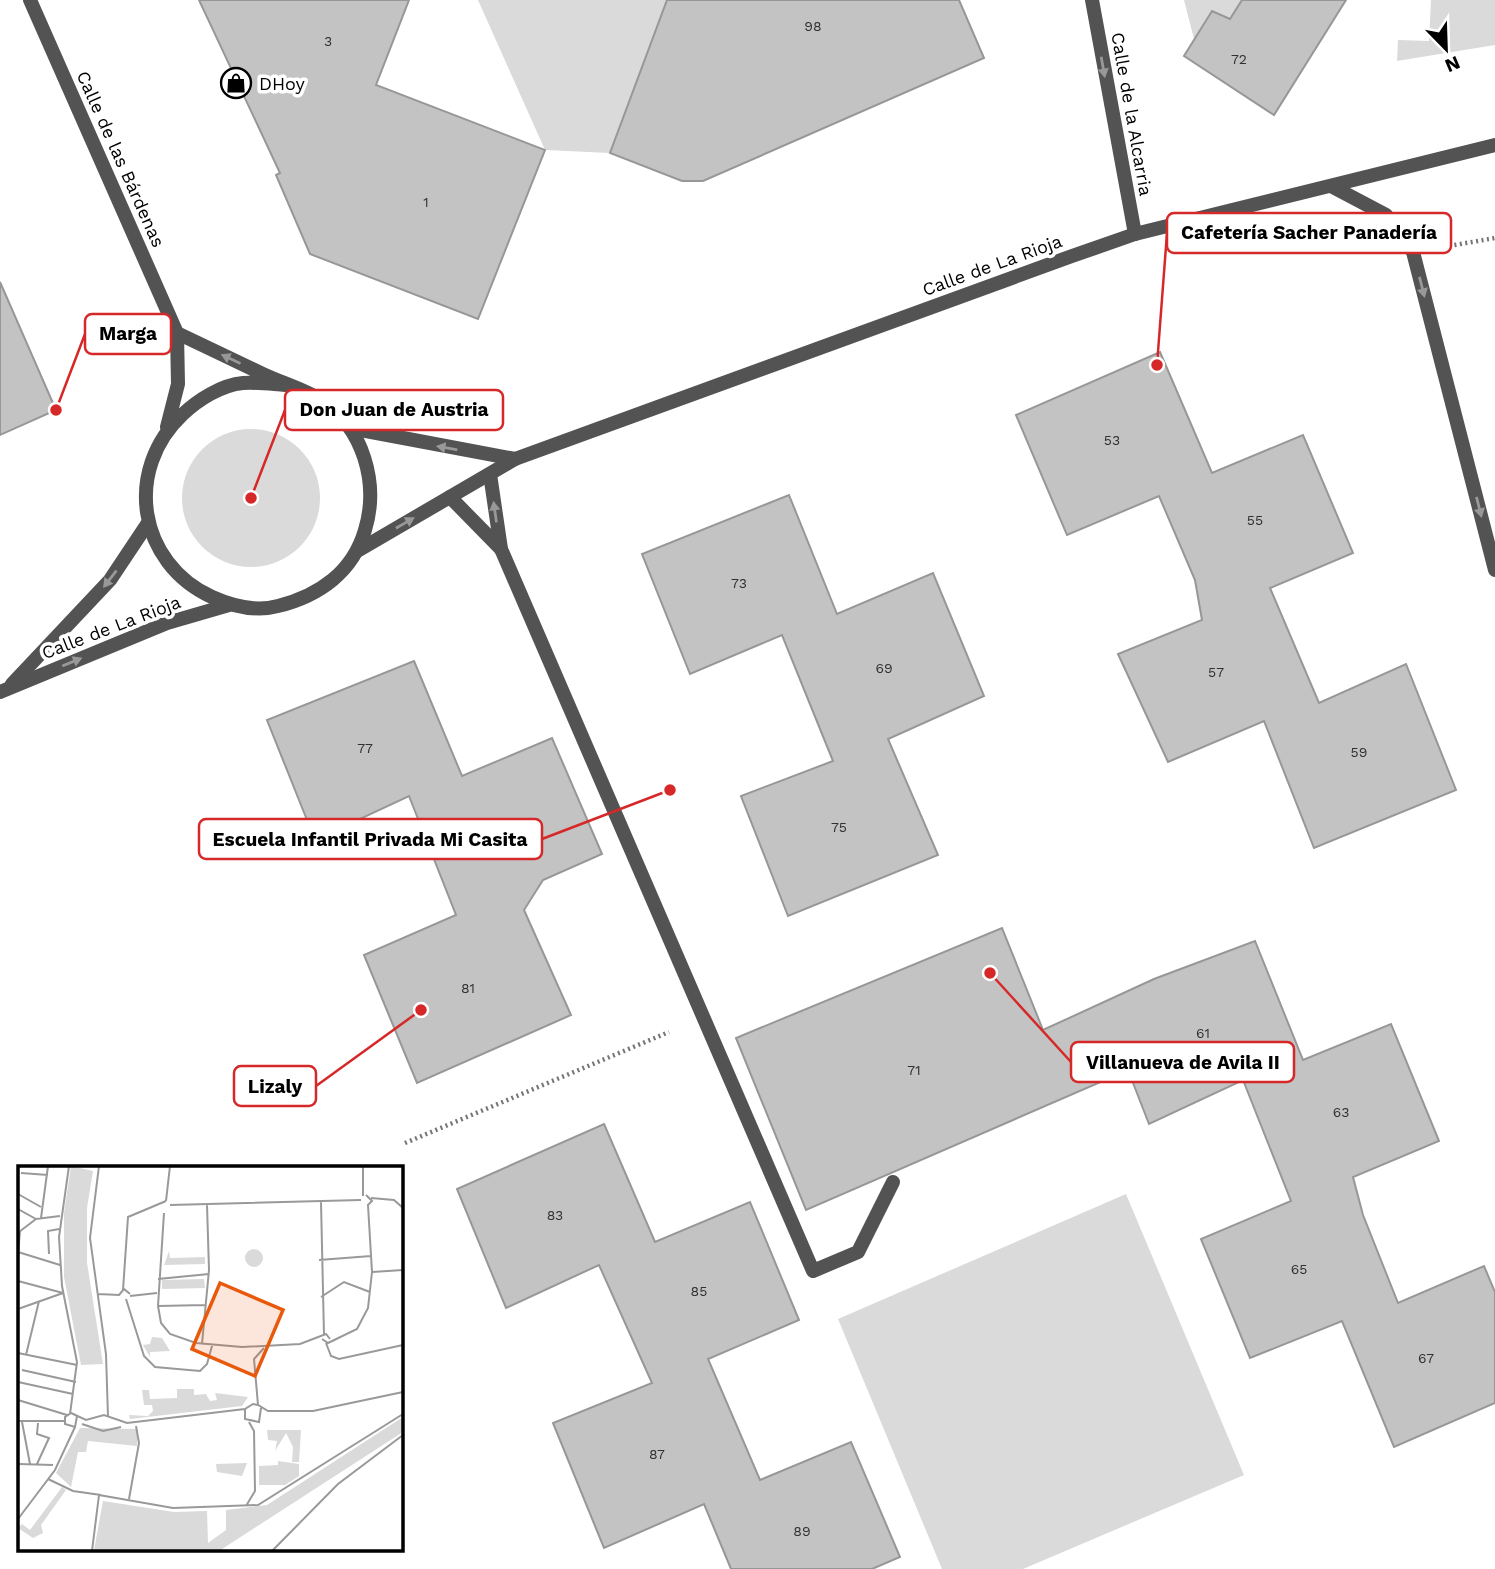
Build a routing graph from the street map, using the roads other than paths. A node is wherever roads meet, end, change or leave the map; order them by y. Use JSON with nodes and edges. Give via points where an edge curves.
{"nodes":[{"id":1,"x":30,"y":0,"type":"edge"},
{"id":2,"x":1092,"y":0,"type":"edge"},
{"id":3,"x":1495,"y":145,"type":"edge"},
{"id":4,"x":1333,"y":187,"type":"junction"},
{"id":5,"x":1135,"y":234,"type":"junction"},
{"id":6,"x":177,"y":333,"type":"junction"},
{"id":7,"x":285,"y":384,"type":"junction"},
{"id":8,"x":350,"y":428,"type":"junction"},
{"id":9,"x":167,"y":429,"type":"junction"},
{"id":10,"x":515,"y":459,"type":"junction"},
{"id":11,"x":490,"y":474,"type":"junction"},
{"id":12,"x":450,"y":497,"type":"junction"},
{"id":13,"x":148,"y":523,"type":"junction"},
{"id":14,"x":501,"y":549,"type":"junction"},
{"id":15,"x":359,"y":550,"type":"junction"},
{"id":16,"x":1495,"y":570,"type":"edge"},
{"id":17,"x":229,"y":605,"type":"junction"},
{"id":18,"x":4,"y":690,"type":"edge"},
{"id":19,"x":893,"y":1182,"type":"dead end"}],
"edges":[{"from":1,"to":6,"type":"street","name":"Calle de las Bárdenas"},
{"from":2,"to":5,"type":"street","name":"Calle de la Alcarria","one_way":true},
{"from":3,"to":4,"type":"street","name":"Calle de La Rioja"},
{"from":4,"to":5,"type":"street","name":"Calle de La Rioja"},
{"from":4,"to":16,"type":"street","one_way":true,"via":[[1386,215],[1413,252]]},
{"from":5,"to":10,"type":"street","name":"Calle de La Rioja"},
{"from":7,"to":6,"type":"street","one_way":true},
{"from":6,"to":9,"type":"street","name":"Calle de las Bárdenas","via":[[178,384]]},
{"from":7,"to":8,"type":"street","via":[[321,401]]},
{"from":7,"to":9,"type":"street","via":[[230,387],[199,399]]},
{"from":10,"to":8,"type":"street","one_way":true},
{"from":8,"to":15,"type":"street","via":[[369,467],[371,509]]},
{"from":9,"to":13,"type":"street","via":[[151,458]]},
{"from":10,"to":11,"type":"street","name":"Calle de La Rioja"},
{"from":11,"to":12,"type":"street","name":"Calle de La Rioja"},
{"from":14,"to":11,"type":"street","one_way":true},
{"from":12,"to":14,"type":"street"},
{"from":15,"to":12,"type":"street","name":"Calle de La Rioja","one_way":true},
{"from":13,"to":17,"type":"street","via":[[164,559],[193,588]]},
{"from":13,"to":18,"type":"street","name":"Calle de La Rioja","one_way":true,"via":[[110,580]]},
{"from":14,"to":19,"type":"street","via":[[813,1271],[858,1252]]},
{"from":15,"to":17,"type":"street","via":[[335,579],[304,600],[267,609]]},
{"from":18,"to":17,"type":"street","name":"Calle de La Rioja","one_way":true,"via":[[167,623]]}]}
